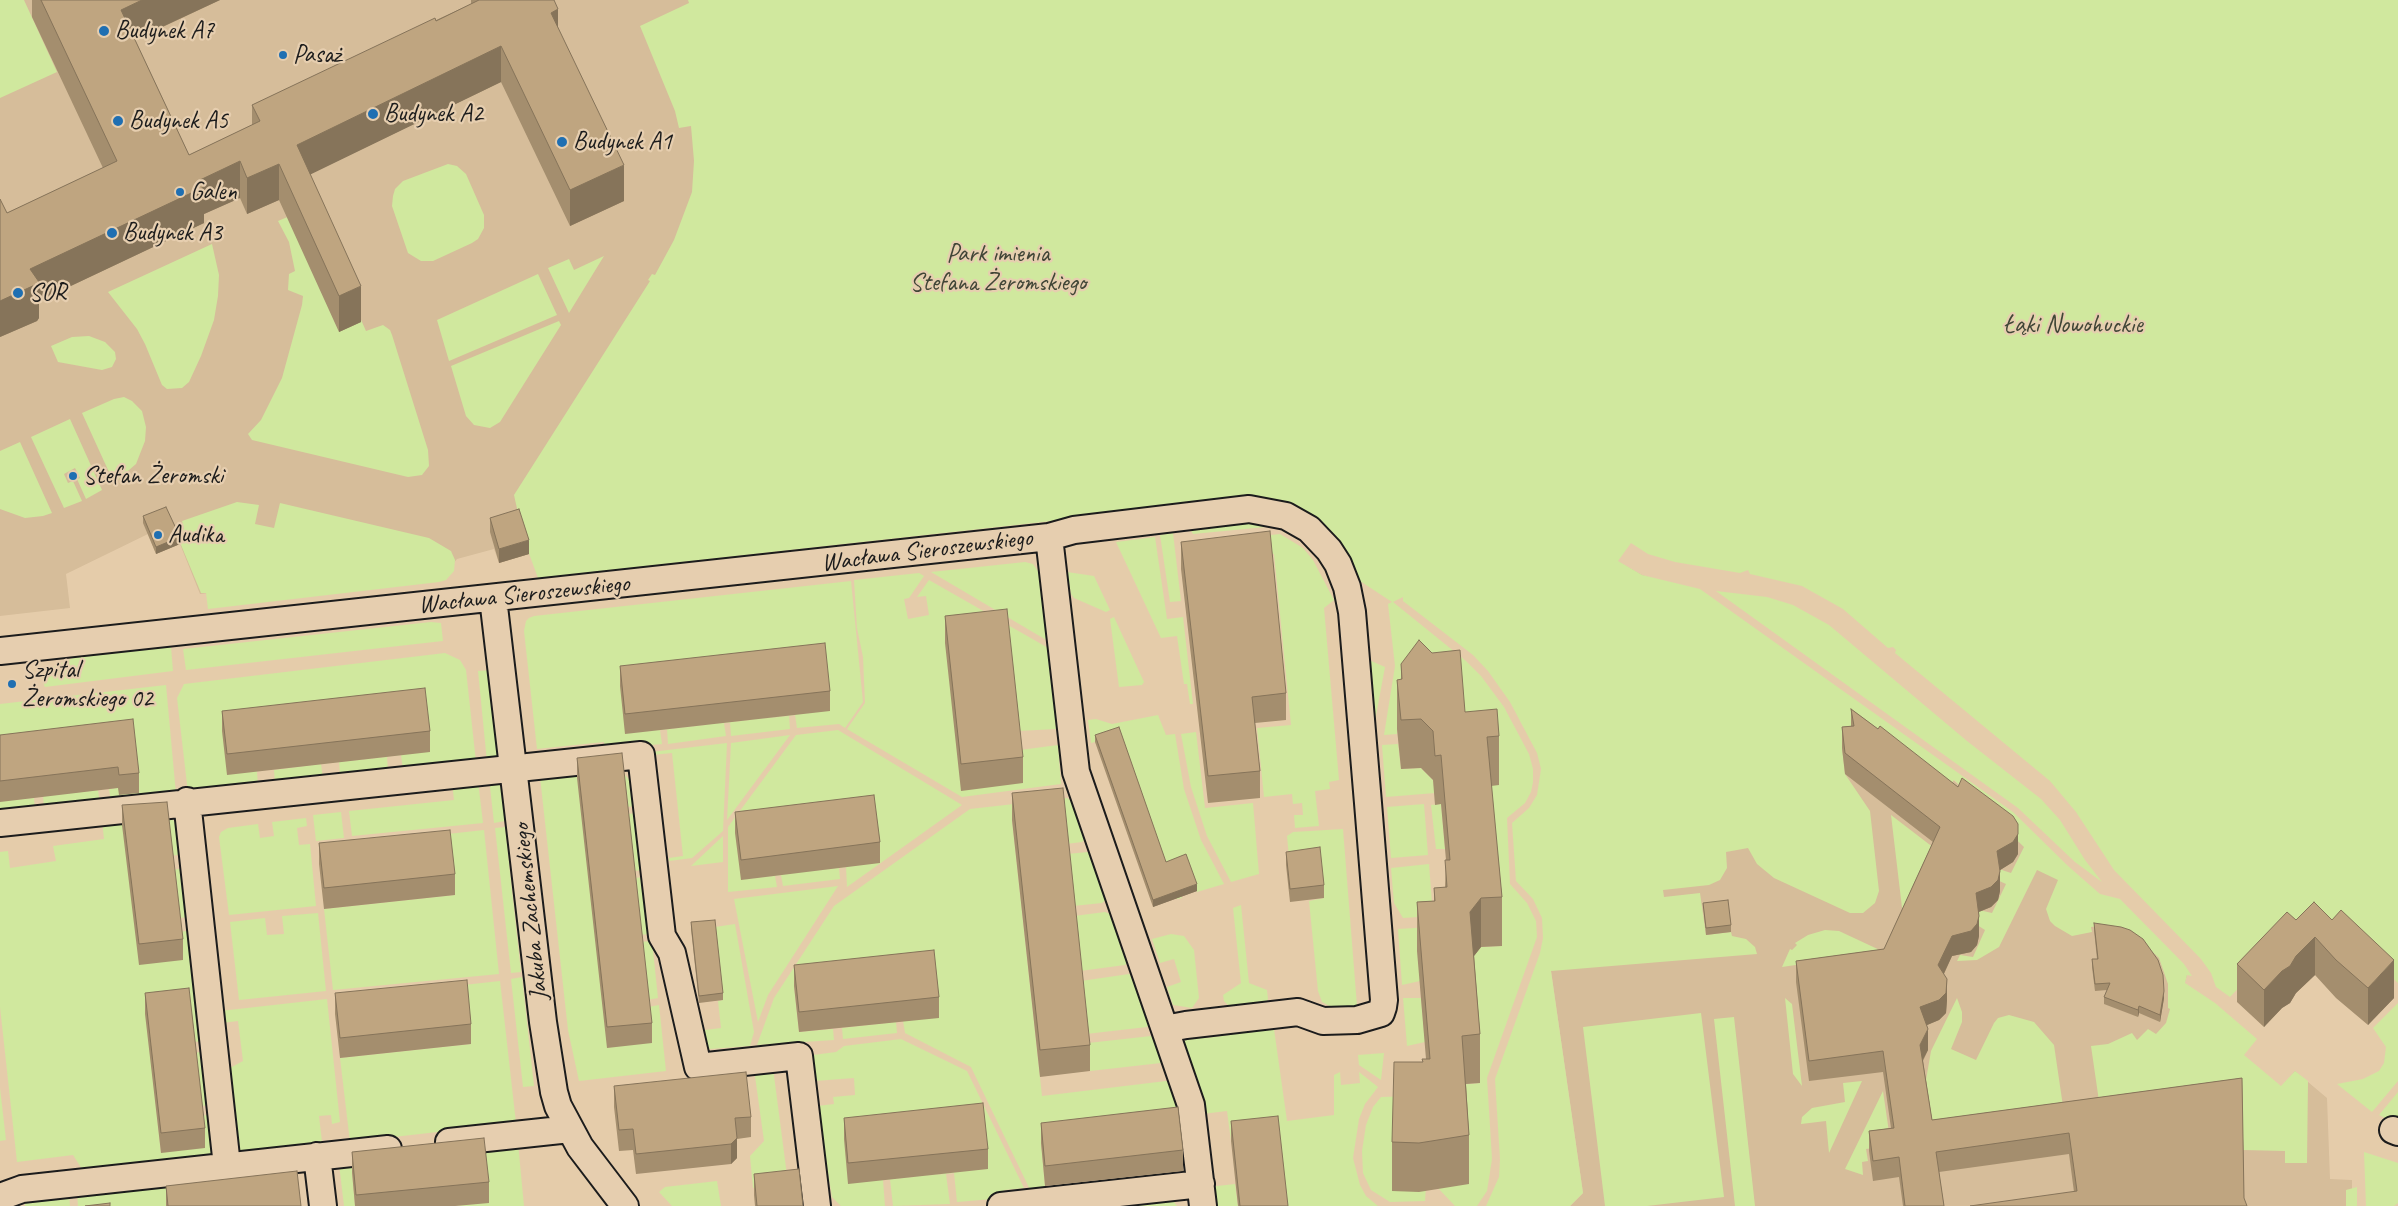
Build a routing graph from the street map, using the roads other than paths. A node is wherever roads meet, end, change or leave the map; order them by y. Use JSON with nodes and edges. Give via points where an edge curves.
{"nodes":[{"id":1,"x":1049,"y":537,"type":"junction"},
{"id":2,"x":493,"y":598,"type":"junction"},
{"id":3,"x":0,"y":652,"type":"edge"},
{"id":4,"x":514,"y":768,"type":"junction"},
{"id":5,"x":187,"y":801,"type":"junction"},
{"id":6,"x":0,"y":823,"type":"edge"},
{"id":7,"x":1165,"y":1029,"type":"junction"},
{"id":8,"x":570,"y":1129,"type":"junction"},
{"id":9,"x":316,"y":1156,"type":"junction"},
{"id":10,"x":227,"y":1166,"type":"junction"},
{"id":11,"x":1202,"y":1195,"type":"edge"},
{"id":12,"x":0,"y":1197,"type":"edge"},
{"id":13,"x":612,"y":1202,"type":"edge"},
{"id":14,"x":323,"y":1206,"type":"edge"},
{"id":15,"x":817,"y":1206,"type":"edge"},
{"id":16,"x":1000,"y":1206,"type":"edge"}],
"edges":[{"from":1,"to":2,"type":"street","name":"Wacława Sieroszewskiego"},
{"from":1,"to":7,"type":"street","via":[[1076,772]]},
{"from":1,"to":7,"type":"street","name":"Wacława Sieroszewskiego","via":[[1074,530],[1262,510],[1286,516],[1309,529],[1329,550],[1347,587],[1352,612],[1384,1000],[1381,1013],[1357,1020],[1323,1021],[1298,1012]]},
{"from":2,"to":3,"type":"street","name":"Wacława Sieroszewskiego"},
{"from":2,"to":4,"type":"street","name":"Jakuba Zachemskiego"},
{"from":4,"to":5,"type":"street"},
{"from":4,"to":8,"type":"street","name":"Jakuba Zachemskiego","via":[[546,1047],[556,1100]]},
{"from":4,"to":15,"type":"street","via":[[641,755],[662,936],[672,953],[698,1067],[799,1056]]},
{"from":5,"to":6,"type":"street"},
{"from":5,"to":10,"type":"street"},
{"from":7,"to":11,"type":"street","via":[[1191,1105]]},
{"from":8,"to":9,"type":"street"},
{"from":8,"to":13,"type":"street","name":"Jakuba Zachemskiego"},
{"from":9,"to":10,"type":"street"},
{"from":9,"to":14,"type":"street"},
{"from":10,"to":12,"type":"street","via":[[22,1189]]},
{"from":11,"to":16,"type":"street"}]}
